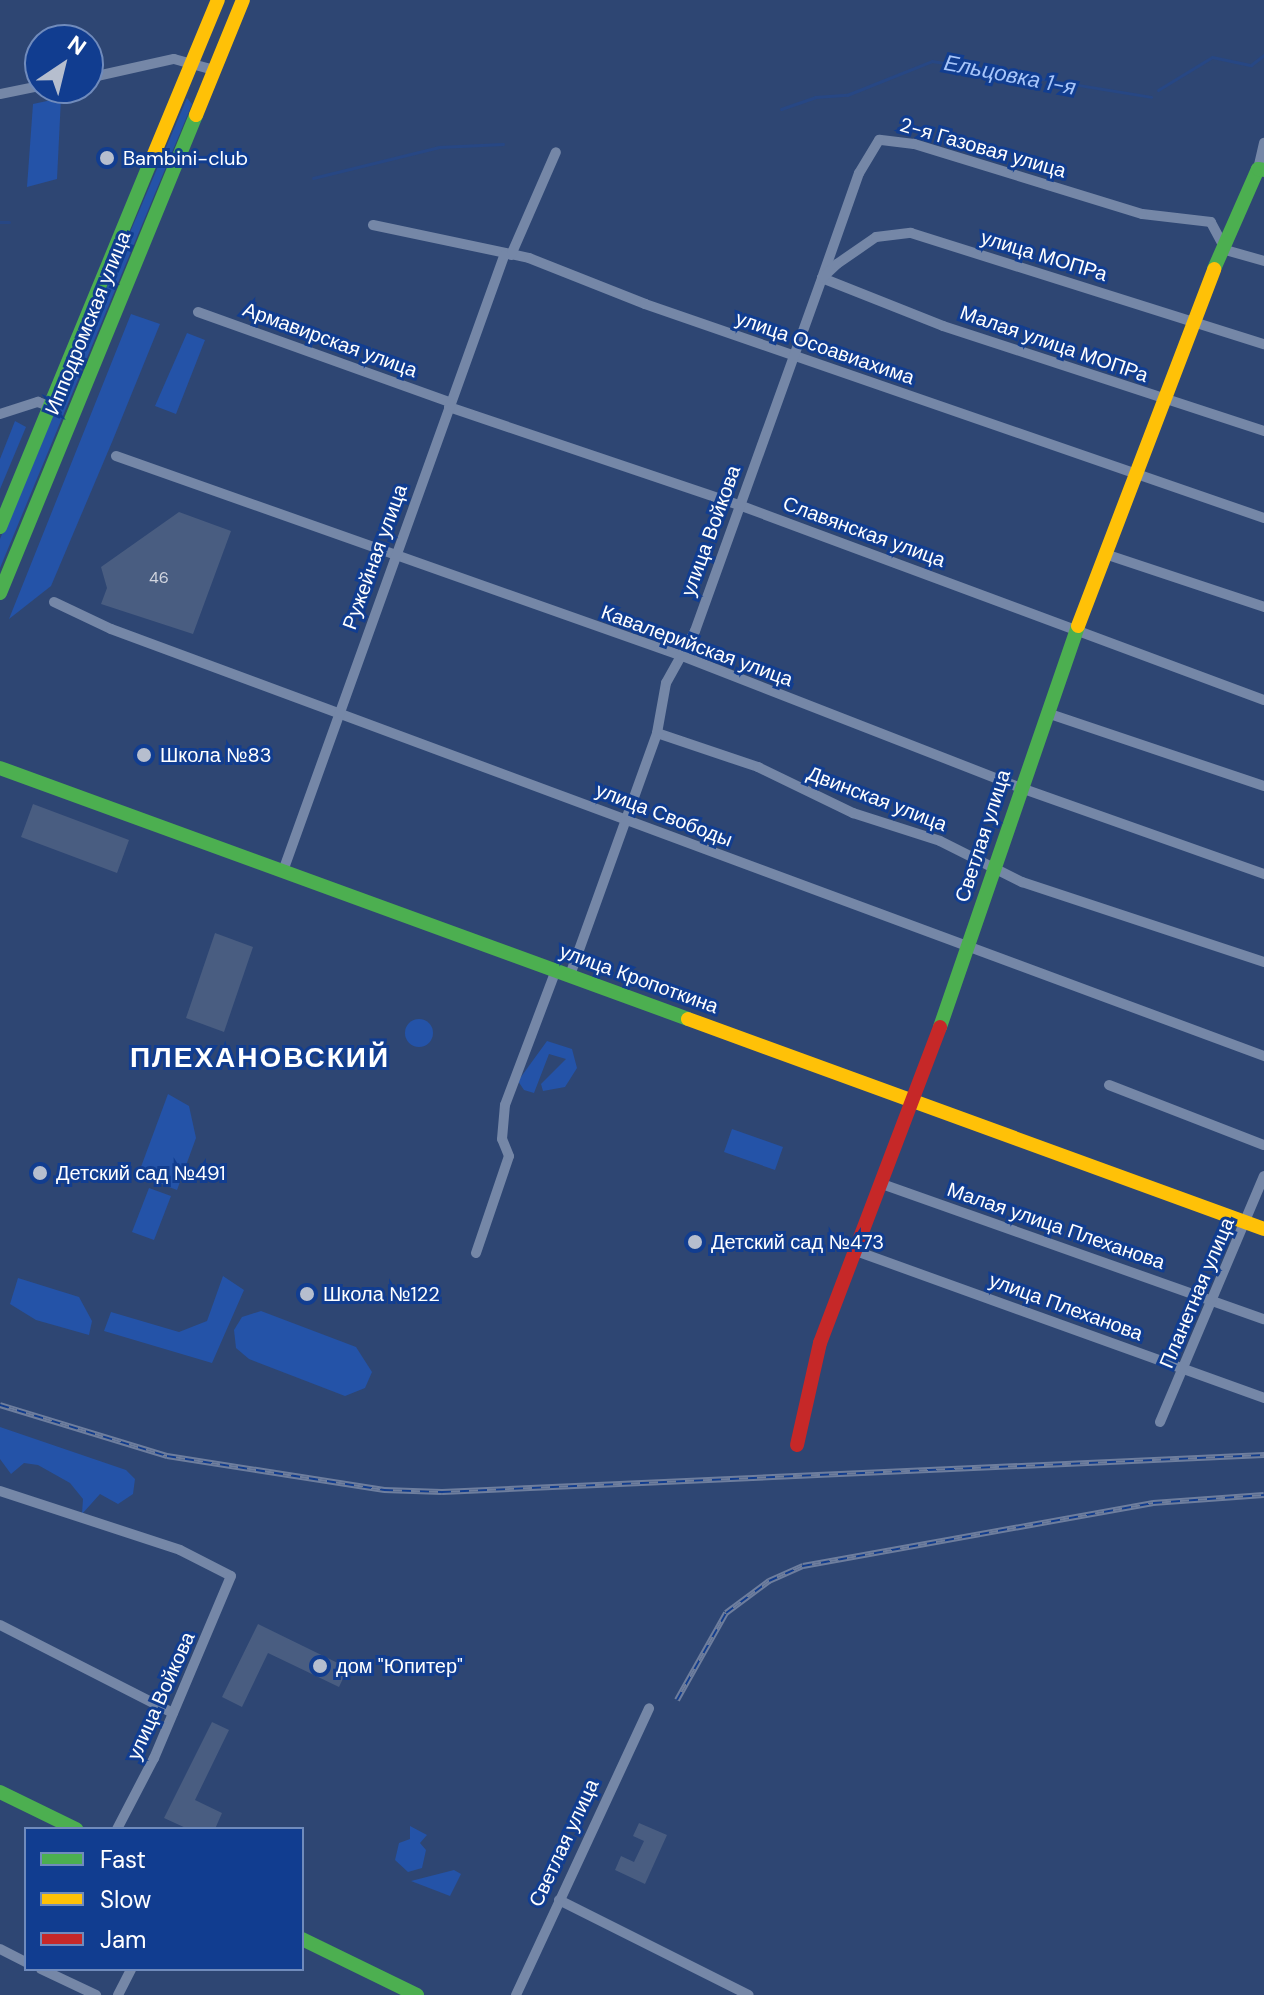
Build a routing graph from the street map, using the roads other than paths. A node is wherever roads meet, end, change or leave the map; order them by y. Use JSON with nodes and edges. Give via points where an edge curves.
{"nodes":[{"id":1,"x":218,"y":0,"type":"edge"},
{"id":2,"x":243,"y":0,"type":"edge"},
{"id":3,"x":192,"y":61,"type":"junction"},
{"id":4,"x":214,"y":70,"type":"junction"},
{"id":5,"x":104,"y":74,"type":"edge"},
{"id":6,"x":24,"y":89,"type":"edge"},
{"id":7,"x":180,"y":91,"type":"junction"},
{"id":8,"x":0,"y":94,"type":"edge"},
{"id":9,"x":202,"y":99,"type":"junction"},
{"id":10,"x":1264,"y":143,"type":"edge"},
{"id":11,"x":556,"y":152,"type":"dead end"},
{"id":12,"x":1261,"y":170,"type":"edge"},
{"id":13,"x":373,"y":225,"type":"dead end"},
{"id":14,"x":1223,"y":247,"type":"junction"},
{"id":15,"x":507,"y":256,"type":"junction"},
{"id":16,"x":1264,"y":261,"type":"edge"},
{"id":17,"x":822,"y":278,"type":"junction"},
{"id":18,"x":198,"y":312,"type":"dead end"},
{"id":19,"x":1193,"y":321,"type":"junction"},
{"id":20,"x":1264,"y":344,"type":"edge"},
{"id":21,"x":795,"y":356,"type":"junction"},
{"id":22,"x":1165,"y":401,"type":"junction"},
{"id":23,"x":450,"y":404,"type":"junction"},
{"id":24,"x":51,"y":407,"type":"junction"},
{"id":25,"x":0,"y":414,"type":"edge"},
{"id":26,"x":1264,"y":431,"type":"edge"},
{"id":27,"x":116,"y":456,"type":"dead end"},
{"id":28,"x":1135,"y":476,"type":"junction"},
{"id":29,"x":739,"y":505,"type":"junction"},
{"id":30,"x":1264,"y":518,"type":"edge"},
{"id":31,"x":0,"y":527,"type":"edge"},
{"id":32,"x":1105,"y":554,"type":"junction"},
{"id":33,"x":394,"y":557,"type":"junction"},
{"id":34,"x":0,"y":593,"type":"edge"},
{"id":35,"x":54,"y":602,"type":"dead end"},
{"id":36,"x":1264,"y":607,"type":"edge"},
{"id":37,"x":1077,"y":629,"type":"junction"},
{"id":38,"x":685,"y":657,"type":"junction"},
{"id":39,"x":1264,"y":700,"type":"edge"},
{"id":40,"x":1047,"y":713,"type":"junction"},
{"id":41,"x":338,"y":714,"type":"junction"},
{"id":42,"x":657,"y":733,"type":"junction"},
{"id":43,"x":0,"y":768,"type":"edge"},
{"id":44,"x":1264,"y":786,"type":"edge"},
{"id":45,"x":1021,"y":788,"type":"junction"},
{"id":46,"x":627,"y":820,"type":"junction"},
{"id":47,"x":283,"y":871,"type":"junction"},
{"id":48,"x":994,"y":871,"type":"junction"},
{"id":49,"x":1264,"y":874,"type":"edge"},
{"id":50,"x":966,"y":949,"type":"junction"},
{"id":51,"x":1264,"y":962,"type":"edge"},
{"id":52,"x":563,"y":972,"type":"junction"},
{"id":53,"x":1264,"y":1056,"type":"edge"},
{"id":54,"x":1109,"y":1085,"type":"dead end"},
{"id":55,"x":915,"y":1101,"type":"junction"},
{"id":56,"x":1264,"y":1145,"type":"edge"},
{"id":57,"x":1264,"y":1176,"type":"edge"},
{"id":58,"x":882,"y":1184,"type":"junction"},
{"id":59,"x":1247,"y":1222,"type":"junction"},
{"id":60,"x":1264,"y":1229,"type":"edge"},
{"id":61,"x":856,"y":1251,"type":"junction"},
{"id":62,"x":476,"y":1253,"type":"dead end"},
{"id":63,"x":1214,"y":1299,"type":"junction"},
{"id":64,"x":1264,"y":1319,"type":"edge"},
{"id":65,"x":1184,"y":1370,"type":"junction"},
{"id":66,"x":1264,"y":1398,"type":"edge"},
{"id":67,"x":1160,"y":1422,"type":"dead end"},
{"id":68,"x":797,"y":1445,"type":"dead end"},
{"id":69,"x":0,"y":1491,"type":"edge"},
{"id":70,"x":0,"y":1625,"type":"edge"},
{"id":71,"x":649,"y":1708,"type":"dead end"},
{"id":72,"x":173,"y":1713,"type":"junction"},
{"id":73,"x":0,"y":1792,"type":"edge"},
{"id":74,"x":72,"y":1827,"type":"edge"},
{"id":75,"x":118,"y":1827,"type":"edge"},
{"id":76,"x":559,"y":1900,"type":"junction"},
{"id":77,"x":304,"y":1940,"type":"edge"},
{"id":78,"x":0,"y":1949,"type":"edge"},
{"id":79,"x":24,"y":1961,"type":"edge"},
{"id":80,"x":45,"y":1971,"type":"edge"},
{"id":81,"x":130,"y":1971,"type":"edge"},
{"id":82,"x":96,"y":1995,"type":"edge"},
{"id":83,"x":118,"y":1995,"type":"edge"},
{"id":84,"x":417,"y":1995,"type":"edge"},
{"id":85,"x":516,"y":1995,"type":"edge"},
{"id":86,"x":749,"y":1995,"type":"edge"}],
"edges":[{"from":1,"to":3,"type":"main road","name":"Ипподромская улица"},
{"from":2,"to":4,"type":"main road","name":"Ипподромская улица"},
{"from":3,"to":4,"type":"street"},
{"from":3,"to":5,"type":"street","via":[[174,59]]},
{"from":3,"to":7,"type":"main road","name":"Ипподромская улица"},
{"from":4,"to":9,"type":"main road","name":"Ипподромская улица"},
{"from":6,"to":8,"type":"street"},
{"from":7,"to":9,"type":"main road"},
{"from":7,"to":24,"type":"main road","name":"Ипподромская улица"},
{"from":9,"to":34,"type":"main road","name":"Ипподромская улица"},
{"from":10,"to":12,"type":"street"},
{"from":11,"to":15,"type":"street","name":"Ружейная улица"},
{"from":12,"to":14,"type":"main road","name":"Светлая улица"},
{"from":13,"to":15,"type":"street","name":"улица Осоавиахима","via":[[458,240]]},
{"from":14,"to":16,"type":"street","name":"2-я Газовая улица"},
{"from":14,"to":17,"type":"street","name":"2-я Газовая улица","via":[[1211,222],[1142,214],[914,144],[879,140],[859,173]]},
{"from":14,"to":19,"type":"main road","name":"Светлая улица"},
{"from":15,"to":21,"type":"street","name":"улица Осоавиахима"},
{"from":15,"to":23,"type":"street","name":"Ружейная улица"},
{"from":17,"to":19,"type":"street","name":"улица МОПРа","via":[[876,237],[911,233]]},
{"from":17,"to":21,"type":"street","name":"улица Войкова"},
{"from":17,"to":22,"type":"street","name":"Малая улица МОПРа","via":[[943,326]]},
{"from":18,"to":23,"type":"street","name":"Армавирская улица"},
{"from":19,"to":20,"type":"street","name":"улица МОПРа"},
{"from":19,"to":22,"type":"main road","name":"Светлая улица"},
{"from":21,"to":28,"type":"street","name":"улица Осоавиахима"},
{"from":21,"to":29,"type":"street","name":"улица Войкова"},
{"from":22,"to":26,"type":"street","name":"Малая улица МОПРа"},
{"from":22,"to":28,"type":"main road","name":"Светлая улица"},
{"from":23,"to":29,"type":"street","name":"Славянская улица"},
{"from":23,"to":33,"type":"street","name":"Ружейная улица"},
{"from":24,"to":25,"type":"street","via":[[38,402]]},
{"from":24,"to":31,"type":"main road","name":"Ипподромская улица"},
{"from":27,"to":33,"type":"street","name":"Кавалерийская улица"},
{"from":28,"to":30,"type":"street","name":"улица Осоавиахима"},
{"from":28,"to":32,"type":"main road","name":"Светлая улица"},
{"from":29,"to":37,"type":"street","name":"Славянская улица"},
{"from":29,"to":38,"type":"street","name":"улица Войкова"},
{"from":32,"to":36,"type":"street"},
{"from":32,"to":37,"type":"main road","name":"Светлая улица"},
{"from":33,"to":38,"type":"street","name":"Кавалерийская улица"},
{"from":33,"to":41,"type":"street","name":"Ружейная улица"},
{"from":35,"to":41,"type":"street","name":"улица Свободы"},
{"from":37,"to":39,"type":"street","name":"Славянская улица"},
{"from":37,"to":40,"type":"main road","name":"Светлая улица"},
{"from":38,"to":42,"type":"street","name":"улица Войкова","via":[[666,683]]},
{"from":38,"to":45,"type":"street","name":"Кавалерийская улица"},
{"from":40,"to":44,"type":"street"},
{"from":40,"to":45,"type":"main road","name":"Светлая улица"},
{"from":41,"to":46,"type":"street","name":"улица Свободы"},
{"from":41,"to":47,"type":"street","name":"Ружейная улица"},
{"from":42,"to":46,"type":"street","name":"улица Войкова"},
{"from":42,"to":48,"type":"street","name":"Двинская улица","via":[[940,841]]},
{"from":43,"to":47,"type":"main road","name":"улица Кропоткина"},
{"from":45,"to":48,"type":"main road","name":"Светлая улица"},
{"from":45,"to":49,"type":"street","name":"Кавалерийская улица"},
{"from":46,"to":50,"type":"street","name":"улица Свободы"},
{"from":46,"to":52,"type":"street","name":"улица Войкова"},
{"from":47,"to":52,"type":"main road","name":"улица Кропоткина"},
{"from":48,"to":50,"type":"main road","name":"Светлая улица"},
{"from":48,"to":51,"type":"street","name":"Двинская улица"},
{"from":50,"to":53,"type":"street","name":"улица Свободы"},
{"from":50,"to":55,"type":"main road","name":"Светлая улица"},
{"from":52,"to":55,"type":"main road","name":"улица Кропоткина"},
{"from":52,"to":62,"type":"street","name":"улица Войкова","via":[[505,1105],[502,1139],[509,1156]]},
{"from":54,"to":56,"type":"street"},
{"from":55,"to":58,"type":"main road","name":"Светлая улица"},
{"from":55,"to":59,"type":"main road","name":"улица Кропоткина"},
{"from":57,"to":59,"type":"street","name":"Планетная улица"},
{"from":58,"to":61,"type":"main road","name":"Светлая улица"},
{"from":58,"to":63,"type":"street","name":"Малая улица Плеханова"},
{"from":59,"to":60,"type":"main road","name":"улица Кропоткина"},
{"from":59,"to":63,"type":"street","name":"Планетная улица"},
{"from":61,"to":65,"type":"street","name":"улица Плеханова"},
{"from":61,"to":68,"type":"main road","name":"Светлая улица","via":[[820,1343]]},
{"from":63,"to":64,"type":"street","name":"Малая улица Плеханова"},
{"from":63,"to":65,"type":"street","name":"Планетная улица"},
{"from":65,"to":66,"type":"street","name":"улица Плеханова"},
{"from":65,"to":67,"type":"street","name":"Планетная улица"},
{"from":69,"to":72,"type":"street","name":"улица Войкова","via":[[180,1550],[231,1576]]},
{"from":70,"to":72,"type":"street"},
{"from":71,"to":76,"type":"street","name":"Светлая улица"},
{"from":72,"to":75,"type":"street","name":"улица Войкова"},
{"from":73,"to":74,"type":"main road"},
{"from":76,"to":85,"type":"street","name":"Светлая улица"},
{"from":76,"to":86,"type":"street"},
{"from":77,"to":84,"type":"main road"},
{"from":78,"to":79,"type":"street"},
{"from":80,"to":82,"type":"street"},
{"from":81,"to":83,"type":"street"}]}
